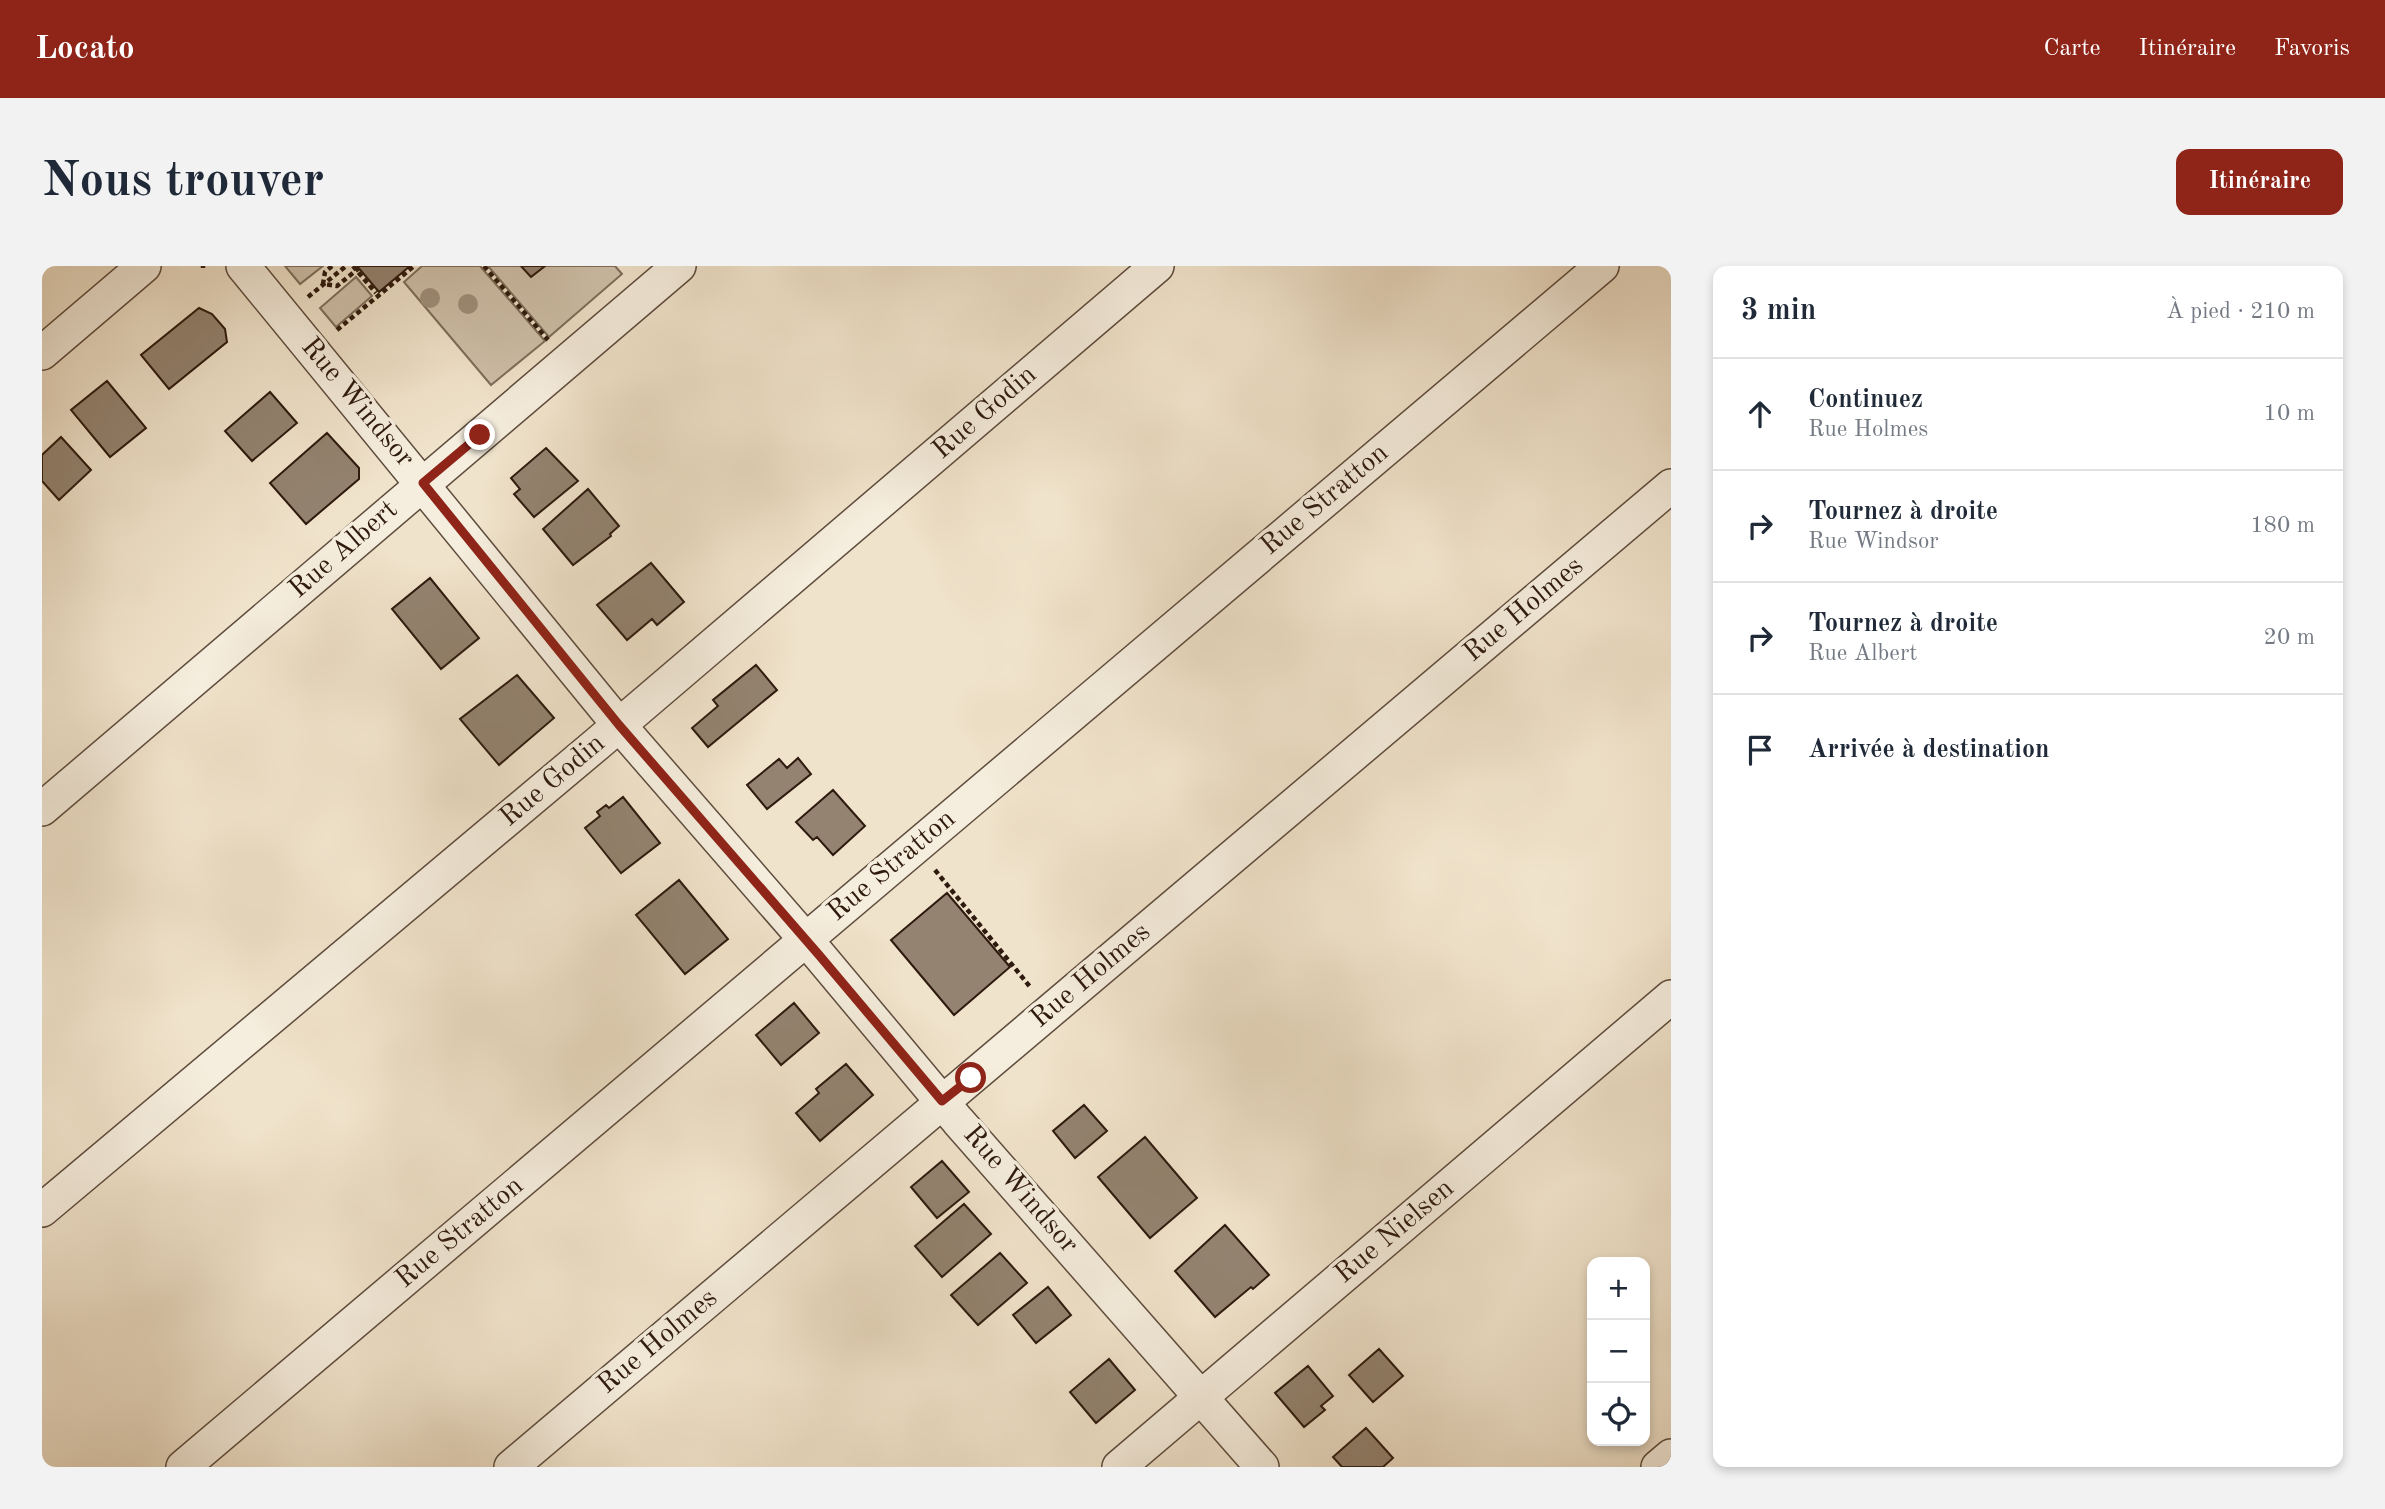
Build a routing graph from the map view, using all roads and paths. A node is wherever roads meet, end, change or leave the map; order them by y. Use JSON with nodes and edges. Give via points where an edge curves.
{"nodes":[{"id":1,"x":144,"y":266,"type":"edge"},
{"id":2,"x":243,"y":266,"type":"edge"},
{"id":3,"x":332,"y":266,"type":"edge"},
{"id":4,"x":346,"y":266,"type":"edge"},
{"id":5,"x":414,"y":266,"type":"edge"},
{"id":6,"x":485,"y":266,"type":"edge"},
{"id":7,"x":679,"y":266,"type":"edge"},
{"id":8,"x":1157,"y":266,"type":"edge"},
{"id":9,"x":1602,"y":266,"type":"edge"},
{"id":10,"x":356,"y":268,"type":"edge"},
{"id":11,"x":323,"y":284,"type":"junction"},
{"id":12,"x":376,"y":293,"type":"dead end"},
{"id":13,"x":307,"y":297,"type":"dead end"},
{"id":14,"x":336,"y":331,"type":"dead end"},
{"id":15,"x":549,"y":340,"type":"dead end"},
{"id":16,"x":42,"y":353,"type":"edge"},
{"id":17,"x":423,"y":483,"type":"junction"},
{"id":18,"x":1671,"y":486,"type":"edge"},
{"id":19,"x":619,"y":725,"type":"junction"},
{"id":20,"x":42,"y":808,"type":"edge"},
{"id":21,"x":916,"y":847,"type":"junction"},
{"id":22,"x":806,"y":939,"type":"junction"},
{"id":23,"x":1036,"y":994,"type":"dead end"},
{"id":24,"x":1671,"y":997,"type":"edge"},
{"id":25,"x":942,"y":1101,"type":"junction"},
{"id":26,"x":42,"y":1210,"type":"edge"},
{"id":27,"x":1201,"y":1396,"type":"junction"},
{"id":28,"x":1671,"y":1456,"type":"edge"},
{"id":29,"x":183,"y":1467,"type":"edge"},
{"id":30,"x":511,"y":1467,"type":"edge"},
{"id":31,"x":1118,"y":1467,"type":"edge"},
{"id":32,"x":1262,"y":1467,"type":"edge"},
{"id":33,"x":1658,"y":1467,"type":"edge"}],
"edges":[{"from":1,"to":16,"type":"street"},
{"from":2,"to":17,"type":"street","name":"Rue Windsor"},
{"from":3,"to":11,"type":"path","via":[[325,272]]},
{"from":4,"to":11,"type":"path"},
{"from":5,"to":14,"type":"path"},
{"from":6,"to":15,"type":"path"},
{"from":7,"to":17,"type":"street","name":"Rue Albert"},
{"from":8,"to":19,"type":"street","name":"Rue Godin"},
{"from":9,"to":21,"type":"street","name":"Rue Stratton"},
{"from":10,"to":11,"type":"path","via":[[337,286]]},
{"from":10,"to":12,"type":"path"},
{"from":11,"to":13,"type":"path"},
{"from":17,"to":19,"type":"street","name":"Rue Windsor"},
{"from":17,"to":20,"type":"street","name":"Rue Albert"},
{"from":18,"to":25,"type":"street","name":"Rue Holmes"},
{"from":19,"to":22,"type":"street","name":"Rue Windsor"},
{"from":19,"to":26,"type":"street","name":"Rue Godin"},
{"from":21,"to":22,"type":"street","name":"Rue Stratton"},
{"from":21,"to":23,"type":"path"},
{"from":22,"to":25,"type":"street","name":"Rue Windsor"},
{"from":22,"to":29,"type":"street","name":"Rue Stratton"},
{"from":24,"to":27,"type":"street","name":"Rue Nielsen"},
{"from":25,"to":27,"type":"street","name":"Rue Windsor"},
{"from":25,"to":30,"type":"street","name":"Rue Holmes"},
{"from":27,"to":31,"type":"street","name":"Rue Nielsen"},
{"from":27,"to":32,"type":"street","name":"Rue Windsor"},
{"from":28,"to":33,"type":"street"}]}
